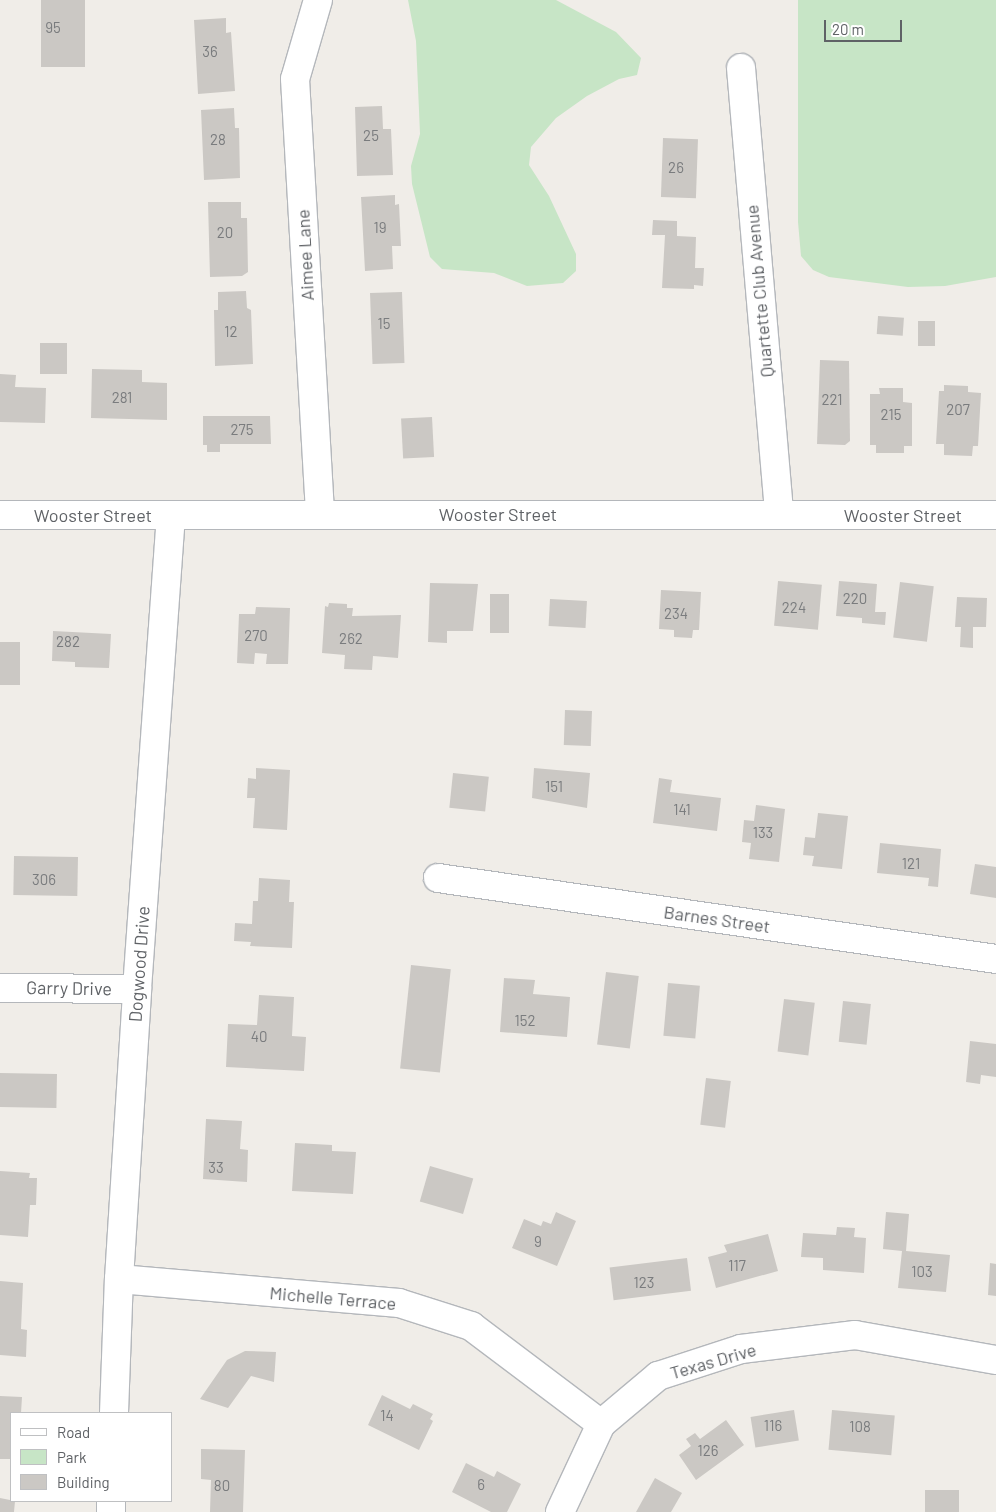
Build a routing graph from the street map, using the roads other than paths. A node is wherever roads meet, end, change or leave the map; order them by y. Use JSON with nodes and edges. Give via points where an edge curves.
{"nodes":[{"id":1,"x":318,"y":0,"type":"edge"},
{"id":2,"x":741,"y":68,"type":"dead end"},
{"id":3,"x":320,"y":514,"type":"junction"},
{"id":4,"x":779,"y":514,"type":"junction"},
{"id":5,"x":0,"y":515,"type":"edge"},
{"id":6,"x":996,"y":515,"type":"edge"},
{"id":7,"x":172,"y":516,"type":"junction"},
{"id":8,"x":438,"y":878,"type":"dead end"},
{"id":9,"x":996,"y":959,"type":"edge"},
{"id":10,"x":0,"y":988,"type":"edge"},
{"id":11,"x":137,"y":989,"type":"junction"},
{"id":12,"x":119,"y":1280,"type":"junction"},
{"id":13,"x":996,"y":1360,"type":"edge"},
{"id":14,"x":114,"y":1412,"type":"edge"},
{"id":15,"x":601,"y":1424,"type":"junction"},
{"id":16,"x":560,"y":1512,"type":"edge"}],
"edges":[{"from":1,"to":3,"type":"street","name":"Aimee Lane","via":[[294,79]]},
{"from":2,"to":4,"type":"street","name":"Quartette Club Avenue"},
{"from":3,"to":4,"type":"street","name":"Wooster Street"},
{"from":3,"to":7,"type":"street","name":"Wooster Street"},
{"from":4,"to":6,"type":"street","name":"Wooster Street"},
{"from":5,"to":7,"type":"street","name":"Wooster Street"},
{"from":7,"to":11,"type":"street","name":"Dogwood Drive"},
{"from":8,"to":9,"type":"street","name":"Barnes Street"},
{"from":10,"to":11,"type":"street","name":"Garry Drive"},
{"from":11,"to":12,"type":"street","name":"Dogwood Drive"},
{"from":12,"to":14,"type":"street","name":"Dogwood Drive"},
{"from":12,"to":15,"type":"street","name":"Michelle Terrace","via":[[399,1303],[471,1326]]},
{"from":13,"to":15,"type":"street","name":"Texas Drive","via":[[855,1335],[741,1349],[658,1376]]},
{"from":15,"to":16,"type":"street","name":"Texas Drive"}]}
